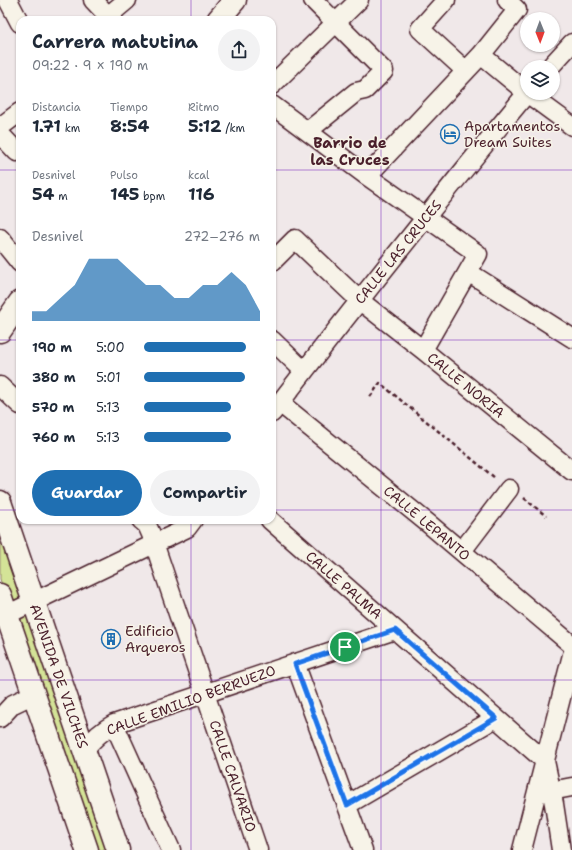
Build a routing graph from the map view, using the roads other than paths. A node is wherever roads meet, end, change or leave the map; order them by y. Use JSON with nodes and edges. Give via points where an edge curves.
{"nodes":[{"id":1,"x":8,"y":0,"type":"edge"},
{"id":2,"x":93,"y":0,"type":"edge"},
{"id":3,"x":127,"y":0,"type":"edge"},
{"id":4,"x":235,"y":0,"type":"edge"},
{"id":5,"x":313,"y":0,"type":"edge"},
{"id":6,"x":359,"y":0,"type":"edge"},
{"id":7,"x":446,"y":0,"type":"edge"},
{"id":8,"x":507,"y":0,"type":"edge"},
{"id":9,"x":17,"y":16,"type":"edge"},
{"id":10,"x":108,"y":16,"type":"edge"},
{"id":11,"x":112,"y":16,"type":"edge"},
{"id":12,"x":221,"y":16,"type":"edge"},
{"id":13,"x":336,"y":23,"type":"junction"},
{"id":14,"x":572,"y":43,"type":"edge"},
{"id":15,"x":482,"y":55,"type":"junction"},
{"id":16,"x":556,"y":60,"type":"edge"},
{"id":17,"x":466,"y":70,"type":"junction"},
{"id":18,"x":276,"y":81,"type":"edge"},
{"id":19,"x":520,"y":87,"type":"edge"},
{"id":20,"x":521,"y":100,"type":"edge"},
{"id":21,"x":537,"y":100,"type":"edge"},
{"id":22,"x":276,"y":107,"type":"edge"},
{"id":23,"x":16,"y":115,"type":"edge"},
{"id":24,"x":572,"y":126,"type":"edge"},
{"id":25,"x":0,"y":127,"type":"edge"},
{"id":26,"x":308,"y":132,"type":"junction"},
{"id":27,"x":0,"y":134,"type":"edge"},
{"id":28,"x":16,"y":151,"type":"edge"},
{"id":29,"x":367,"y":176,"type":"junction"},
{"id":30,"x":425,"y":217,"type":"junction"},
{"id":31,"x":0,"y":238,"type":"edge"},
{"id":32,"x":16,"y":258,"type":"edge"},
{"id":33,"x":276,"y":258,"type":"edge"},
{"id":34,"x":468,"y":272,"type":"junction"},
{"id":35,"x":360,"y":300,"type":"junction"},
{"id":36,"x":16,"y":308,"type":"edge"},
{"id":37,"x":0,"y":331,"type":"edge"},
{"id":38,"x":572,"y":338,"type":"edge"},
{"id":39,"x":276,"y":344,"type":"edge"},
{"id":40,"x":423,"y":350,"type":"junction"},
{"id":41,"x":304,"y":371,"type":"junction"},
{"id":42,"x":0,"y":386,"type":"edge"},
{"id":43,"x":16,"y":401,"type":"edge"},
{"id":44,"x":276,"y":408,"type":"edge"},
{"id":45,"x":572,"y":471,"type":"edge"},
{"id":46,"x":509,"y":489,"type":"road end"},
{"id":47,"x":0,"y":502,"type":"edge"},
{"id":48,"x":144,"y":524,"type":"edge"},
{"id":49,"x":190,"y":524,"type":"edge"},
{"id":50,"x":275,"y":524,"type":"edge"},
{"id":51,"x":154,"y":544,"type":"junction"},
{"id":52,"x":462,"y":551,"type":"junction"},
{"id":53,"x":161,"y":564,"type":"junction"},
{"id":54,"x":34,"y":601,"type":"junction"},
{"id":55,"x":2,"y":609,"type":"edge"},
{"id":56,"x":395,"y":630,"type":"junction"},
{"id":57,"x":572,"y":644,"type":"edge"},
{"id":58,"x":572,"y":655,"type":"edge"},
{"id":59,"x":295,"y":664,"type":"junction"},
{"id":60,"x":34,"y":694,"type":"junction"},
{"id":61,"x":205,"y":694,"type":"junction"},
{"id":62,"x":0,"y":718,"type":"edge"},
{"id":63,"x":496,"y":718,"type":"junction"},
{"id":64,"x":114,"y":724,"type":"junction"},
{"id":65,"x":84,"y":750,"type":"junction"},
{"id":66,"x":545,"y":761,"type":"junction"},
{"id":67,"x":572,"y":787,"type":"edge"},
{"id":68,"x":551,"y":791,"type":"junction"},
{"id":69,"x":347,"y":805,"type":"junction"},
{"id":70,"x":87,"y":850,"type":"edge"},
{"id":71,"x":118,"y":850,"type":"edge"},
{"id":72,"x":171,"y":850,"type":"edge"},
{"id":73,"x":258,"y":850,"type":"edge"},
{"id":74,"x":363,"y":850,"type":"edge"},
{"id":75,"x":522,"y":850,"type":"edge"},
{"id":76,"x":561,"y":850,"type":"edge"}],
"edges":[{"from":1,"to":9,"type":"street"},
{"from":2,"to":10,"type":"street"},
{"from":3,"to":11,"type":"street"},
{"from":4,"to":12,"type":"street"},
{"from":5,"to":13,"type":"street"},
{"from":6,"to":13,"type":"street"},
{"from":7,"to":17,"type":"street","via":[[420,29]]},
{"from":8,"to":15,"type":"street","via":[[517,10]]},
{"from":13,"to":18,"type":"street"},
{"from":13,"to":26,"type":"street","via":[[384,71],[365,90],[356,92]]},
{"from":14,"to":16,"type":"street"},
{"from":15,"to":17,"type":"street"},
{"from":15,"to":19,"type":"street"},
{"from":17,"to":29,"type":"street"},
{"from":20,"to":30,"type":"street","name":"CALLE LAS CRUCES"},
{"from":21,"to":24,"type":"street"},
{"from":22,"to":26,"type":"street"},
{"from":23,"to":25,"type":"street"},
{"from":26,"to":29,"type":"street"},
{"from":27,"to":28,"type":"street"},
{"from":29,"to":30,"type":"street"},
{"from":30,"to":34,"type":"street","via":[[478,254]]},
{"from":30,"to":35,"type":"street","name":"CALLE LAS CRUCES"},
{"from":31,"to":32,"type":"street"},
{"from":33,"to":35,"type":"street","name":"CALLE NORIA","via":[[295,239]]},
{"from":34,"to":38,"type":"street"},
{"from":34,"to":40,"type":"street"},
{"from":35,"to":40,"type":"street","name":"CALLE NORIA"},
{"from":35,"to":41,"type":"street","name":"CALLE LAS CRUCES"},
{"from":36,"to":37,"type":"street"},
{"from":39,"to":41,"type":"street"},
{"from":40,"to":45,"type":"street","name":"CALLE NORIA"},
{"from":41,"to":44,"type":"street","name":"CALLE LAS CRUCES"},
{"from":42,"to":43,"type":"street"},
{"from":44,"to":52,"type":"street","name":"CALLE LEPANTO"},
{"from":46,"to":52,"type":"street"},
{"from":47,"to":54,"type":"street","name":"AVENIDA DE VILCHES"},
{"from":48,"to":51,"type":"street","name":"CALLE CALVARIO"},
{"from":49,"to":51,"type":"street"},
{"from":49,"to":53,"type":"street"},
{"from":50,"to":56,"type":"street","name":"CALLE PALMA"},
{"from":51,"to":53,"type":"street","name":"CALLE CALVARIO"},
{"from":51,"to":54,"type":"street"},
{"from":52,"to":57,"type":"street","name":"CALLE LEPANTO"},
{"from":53,"to":61,"type":"street","name":"CALLE CALVARIO"},
{"from":54,"to":55,"type":"street"},
{"from":54,"to":65,"type":"street","name":"AVENIDA DE VILCHES"},
{"from":55,"to":60,"type":"street"},
{"from":56,"to":59,"type":"street","name":"CALLE EMILIO BERRUEZO"},
{"from":56,"to":63,"type":"street","name":"CALLE PALMA"},
{"from":58,"to":66,"type":"street"},
{"from":59,"to":61,"type":"street","name":"CALLE EMILIO BERRUEZO"},
{"from":59,"to":69,"type":"street"},
{"from":60,"to":62,"type":"street","via":[[13,704]]},
{"from":60,"to":70,"type":"street"},
{"from":61,"to":64,"type":"street","name":"CALLE EMILIO BERRUEZO"},
{"from":61,"to":73,"type":"street","name":"CALLE CALVARIO"},
{"from":63,"to":66,"type":"street","name":"CALLE PALMA"},
{"from":63,"to":69,"type":"street"},
{"from":64,"to":65,"type":"street","name":"CALLE EMILIO BERRUEZO","via":[[103,730]]},
{"from":64,"to":72,"type":"street"},
{"from":65,"to":71,"type":"street","name":"AVENIDA DE VILCHES"},
{"from":66,"to":68,"type":"street"},
{"from":66,"to":75,"type":"street"},
{"from":67,"to":68,"type":"street"},
{"from":68,"to":76,"type":"street"},
{"from":69,"to":74,"type":"street"}]}
